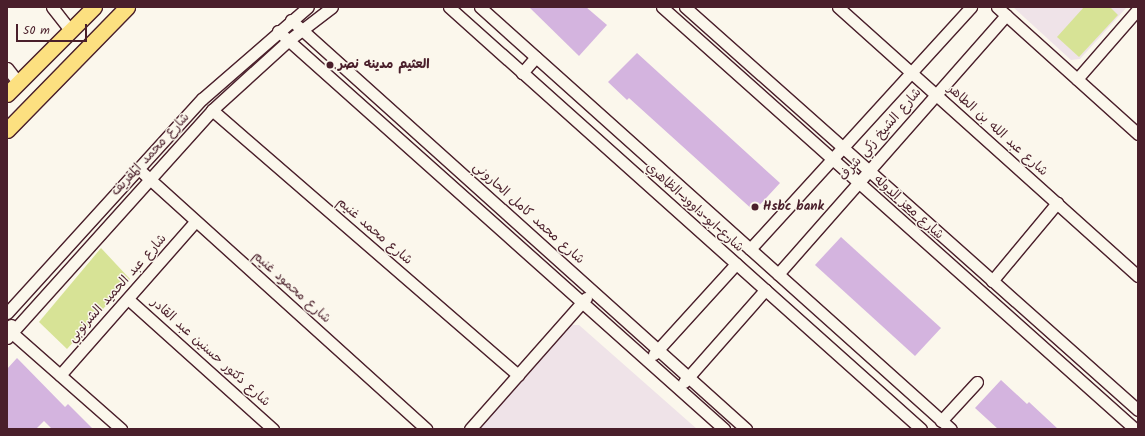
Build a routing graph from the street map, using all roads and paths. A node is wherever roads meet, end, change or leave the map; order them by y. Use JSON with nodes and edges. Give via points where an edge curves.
{"nodes":[{"id":1,"x":52,"y":7,"type":"edge"},
{"id":2,"x":93,"y":7,"type":"edge"},
{"id":3,"x":127,"y":7,"type":"edge"},
{"id":4,"x":308,"y":7,"type":"edge"},
{"id":5,"x":332,"y":7,"type":"edge"},
{"id":6,"x":449,"y":7,"type":"edge"},
{"id":7,"x":480,"y":7,"type":"edge"},
{"id":8,"x":662,"y":7,"type":"edge"},
{"id":9,"x":685,"y":7,"type":"edge"},
{"id":10,"x":838,"y":7,"type":"edge"},
{"id":11,"x":971,"y":7,"type":"edge"},
{"id":12,"x":997,"y":7,"type":"edge"},
{"id":13,"x":1138,"y":9,"type":"edge"},
{"id":14,"x":1006,"y":15,"type":"junction"},
{"id":15,"x":291,"y":20,"type":"junction"},
{"id":16,"x":302,"y":30,"type":"junction"},
{"id":17,"x":71,"y":31,"type":"junction"},
{"id":18,"x":278,"y":31,"type":"junction"},
{"id":19,"x":288,"y":40,"type":"junction"},
{"id":20,"x":536,"y":57,"type":"junction"},
{"id":21,"x":7,"y":68,"type":"edge"},
{"id":22,"x":911,"y":72,"type":"junction"},
{"id":23,"x":522,"y":73,"type":"junction"},
{"id":24,"x":1077,"y":79,"type":"junction"},
{"id":25,"x":18,"y":82,"type":"junction"},
{"id":26,"x":7,"y":94,"type":"edge"},
{"id":27,"x":936,"y":94,"type":"junction"},
{"id":28,"x":212,"y":110,"type":"junction"},
{"id":29,"x":7,"y":130,"type":"edge"},
{"id":30,"x":1138,"y":134,"type":"edge"},
{"id":31,"x":842,"y":147,"type":"junction"},
{"id":32,"x":832,"y":158,"type":"junction"},
{"id":33,"x":137,"y":167,"type":"junction"},
{"id":34,"x":869,"y":171,"type":"junction"},
{"id":35,"x":148,"y":178,"type":"junction"},
{"id":36,"x":859,"y":182,"type":"junction"},
{"id":37,"x":1057,"y":203,"type":"junction"},
{"id":38,"x":196,"y":221,"type":"junction"},
{"id":39,"x":750,"y":249,"type":"junction"},
{"id":40,"x":736,"y":264,"type":"junction"},
{"id":41,"x":778,"y":274,"type":"junction"},
{"id":42,"x":1138,"y":276,"type":"edge"},
{"id":43,"x":992,"y":281,"type":"junction"},
{"id":44,"x":592,"y":290,"type":"junction"},
{"id":45,"x":765,"y":290,"type":"junction"},
{"id":46,"x":128,"y":299,"type":"junction"},
{"id":47,"x":582,"y":302,"type":"junction"},
{"id":48,"x":7,"y":313,"type":"edge"},
{"id":49,"x":7,"y":317,"type":"edge"},
{"id":50,"x":8,"y":334,"type":"edge"},
{"id":51,"x":658,"y":349,"type":"junction"},
{"id":52,"x":647,"y":361,"type":"junction"},
{"id":53,"x":60,"y":375,"type":"junction"},
{"id":54,"x":518,"y":375,"type":"junction"},
{"id":55,"x":689,"y":377,"type":"junction"},
{"id":56,"x":977,"y":382,"type":"dead end"},
{"id":57,"x":678,"y":388,"type":"junction"},
{"id":58,"x":1138,"y":410,"type":"edge"},
{"id":59,"x":941,"y":421,"type":"junction"},
{"id":60,"x":120,"y":429,"type":"edge"},
{"id":61,"x":273,"y":429,"type":"edge"},
{"id":62,"x":426,"y":429,"type":"edge"},
{"id":63,"x":470,"y":429,"type":"edge"},
{"id":64,"x":724,"y":429,"type":"edge"},
{"id":65,"x":746,"y":429,"type":"edge"},
{"id":66,"x":921,"y":429,"type":"edge"},
{"id":67,"x":951,"y":429,"type":"edge"},
{"id":68,"x":1135,"y":429,"type":"edge"}],
"edges":[{"from":1,"to":17,"type":"street"},
{"from":2,"to":17,"type":"main road"},
{"from":3,"to":29,"type":"main road"},
{"from":4,"to":15,"type":"street","name":"شارع محمد المقريف"},
{"from":5,"to":16,"type":"street","name":"شارع محمد المقريف"},
{"from":6,"to":23,"type":"street","name":"شارع ابو داوود الظاهري"},
{"from":7,"to":20,"type":"street","name":"شارع ابو داوود الظاهري"},
{"from":8,"to":32,"type":"street","name":"شارع معز الدوله"},
{"from":9,"to":31,"type":"street","name":"شارع معز الدوله"},
{"from":10,"to":22,"type":"street","name":"شارع عبد الله بن الطاهر"},
{"from":11,"to":22,"type":"street","name":"شارع الشيخ زكي شرف"},
{"from":12,"to":14,"type":"street"},
{"from":13,"to":24,"type":"street"},
{"from":14,"to":24,"type":"street"},
{"from":14,"to":27,"type":"street","name":"شارع الشيخ زكي شرف"},
{"from":15,"to":16,"type":"street","name":"شارع محمد كامل الحاروني"},
{"from":15,"to":18,"type":"street","name":"شارع محمد المقريف"},
{"from":16,"to":19,"type":"street","name":"شارع محمد المقريف"},
{"from":16,"to":44,"type":"street","name":"شارع محمد كامل الحاروني"},
{"from":17,"to":25,"type":"main road"},
{"from":18,"to":19,"type":"street"},
{"from":18,"to":33,"type":"street","name":"شارع محمد المقريف","via":[[202,99]]},
{"from":19,"to":28,"type":"street","name":"شارع محمد المقريف"},
{"from":19,"to":47,"type":"street"},
{"from":20,"to":23,"type":"street"},
{"from":20,"to":39,"type":"street","name":"شارع ابو داوود الظاهري"},
{"from":21,"to":25,"type":"street"},
{"from":22,"to":27,"type":"street","name":"شارع عبد الله بن الطاهر"},
{"from":22,"to":31,"type":"street","name":"شارع الشيخ زكي شرف"},
{"from":23,"to":40,"type":"street","name":"شارع ابو داوود الظاهري"},
{"from":24,"to":30,"type":"street"},
{"from":25,"to":26,"type":"main road"},
{"from":27,"to":34,"type":"street","name":"شارع الشيخ زكي شرف"},
{"from":27,"to":37,"type":"street","name":"شارع عبد الله بن الطاهر"},
{"from":28,"to":35,"type":"street","name":"شارع محمد المقريف"},
{"from":28,"to":54,"type":"street","name":"شارع محمد غنيم"},
{"from":31,"to":32,"type":"street","name":"شارع الشيخ زكي شرف"},
{"from":31,"to":34,"type":"street","name":"شارع معز الدوله"},
{"from":32,"to":36,"type":"street","name":"شارع معز الدوله"},
{"from":32,"to":39,"type":"street","name":"شارع الشيخ زكي شرف"},
{"from":33,"to":35,"type":"street","name":"شارع محمود غنيم"},
{"from":33,"to":48,"type":"street","name":"شارع محمد المقريف"},
{"from":34,"to":36,"type":"street","name":"شارع الشيخ زكي شرف"},
{"from":34,"to":43,"type":"street","name":"شارع معز الدوله"},
{"from":35,"to":38,"type":"street","name":"شارع محمود غنيم"},
{"from":35,"to":50,"type":"street","name":"شارع محمد المقريف"},
{"from":36,"to":41,"type":"street","name":"شارع الشيخ زكي شرف"},
{"from":36,"to":68,"type":"street","name":"شارع معز الدوله"},
{"from":37,"to":42,"type":"street","name":"شارع عبد الله بن الطاهر"},
{"from":37,"to":43,"type":"street"},
{"from":38,"to":46,"type":"street","name":"شارع عبد الحميد الشرنوبي"},
{"from":38,"to":62,"type":"street","name":"شارع محمود غنيم"},
{"from":39,"to":41,"type":"street","name":"شارع ابو داوود الظاهري"},
{"from":40,"to":45,"type":"street","name":"شارع ابو داوود الظاهري"},
{"from":40,"to":51,"type":"street"},
{"from":41,"to":59,"type":"street","name":"شارع ابو داوود الظاهري"},
{"from":43,"to":58,"type":"street","name":"شارع معز الدوله"},
{"from":44,"to":47,"type":"street"},
{"from":44,"to":51,"type":"street","name":"شارع محمد كامل الحاروني"},
{"from":45,"to":55,"type":"street"},
{"from":45,"to":66,"type":"street","name":"شارع ابو داوود الظاهري"},
{"from":46,"to":53,"type":"street","name":"شارع عبد الحميد الشرنوبي"},
{"from":46,"to":61,"type":"street","name":"شارع دكتور حسنين عبد القادر"},
{"from":47,"to":52,"type":"street"},
{"from":47,"to":54,"type":"street"},
{"from":49,"to":50,"type":"street"},
{"from":50,"to":53,"type":"street"},
{"from":51,"to":52,"type":"street"},
{"from":51,"to":55,"type":"street","name":"شارع محمد كامل الحاروني"},
{"from":52,"to":57,"type":"street"},
{"from":53,"to":60,"type":"street"},
{"from":54,"to":63,"type":"street"},
{"from":55,"to":57,"type":"street"},
{"from":55,"to":65,"type":"street","name":"شارع محمد كامل الحاروني"},
{"from":56,"to":59,"type":"street"},
{"from":57,"to":64,"type":"street"},
{"from":59,"to":67,"type":"street","name":"شارع ابو داوود الظاهري"}]}
